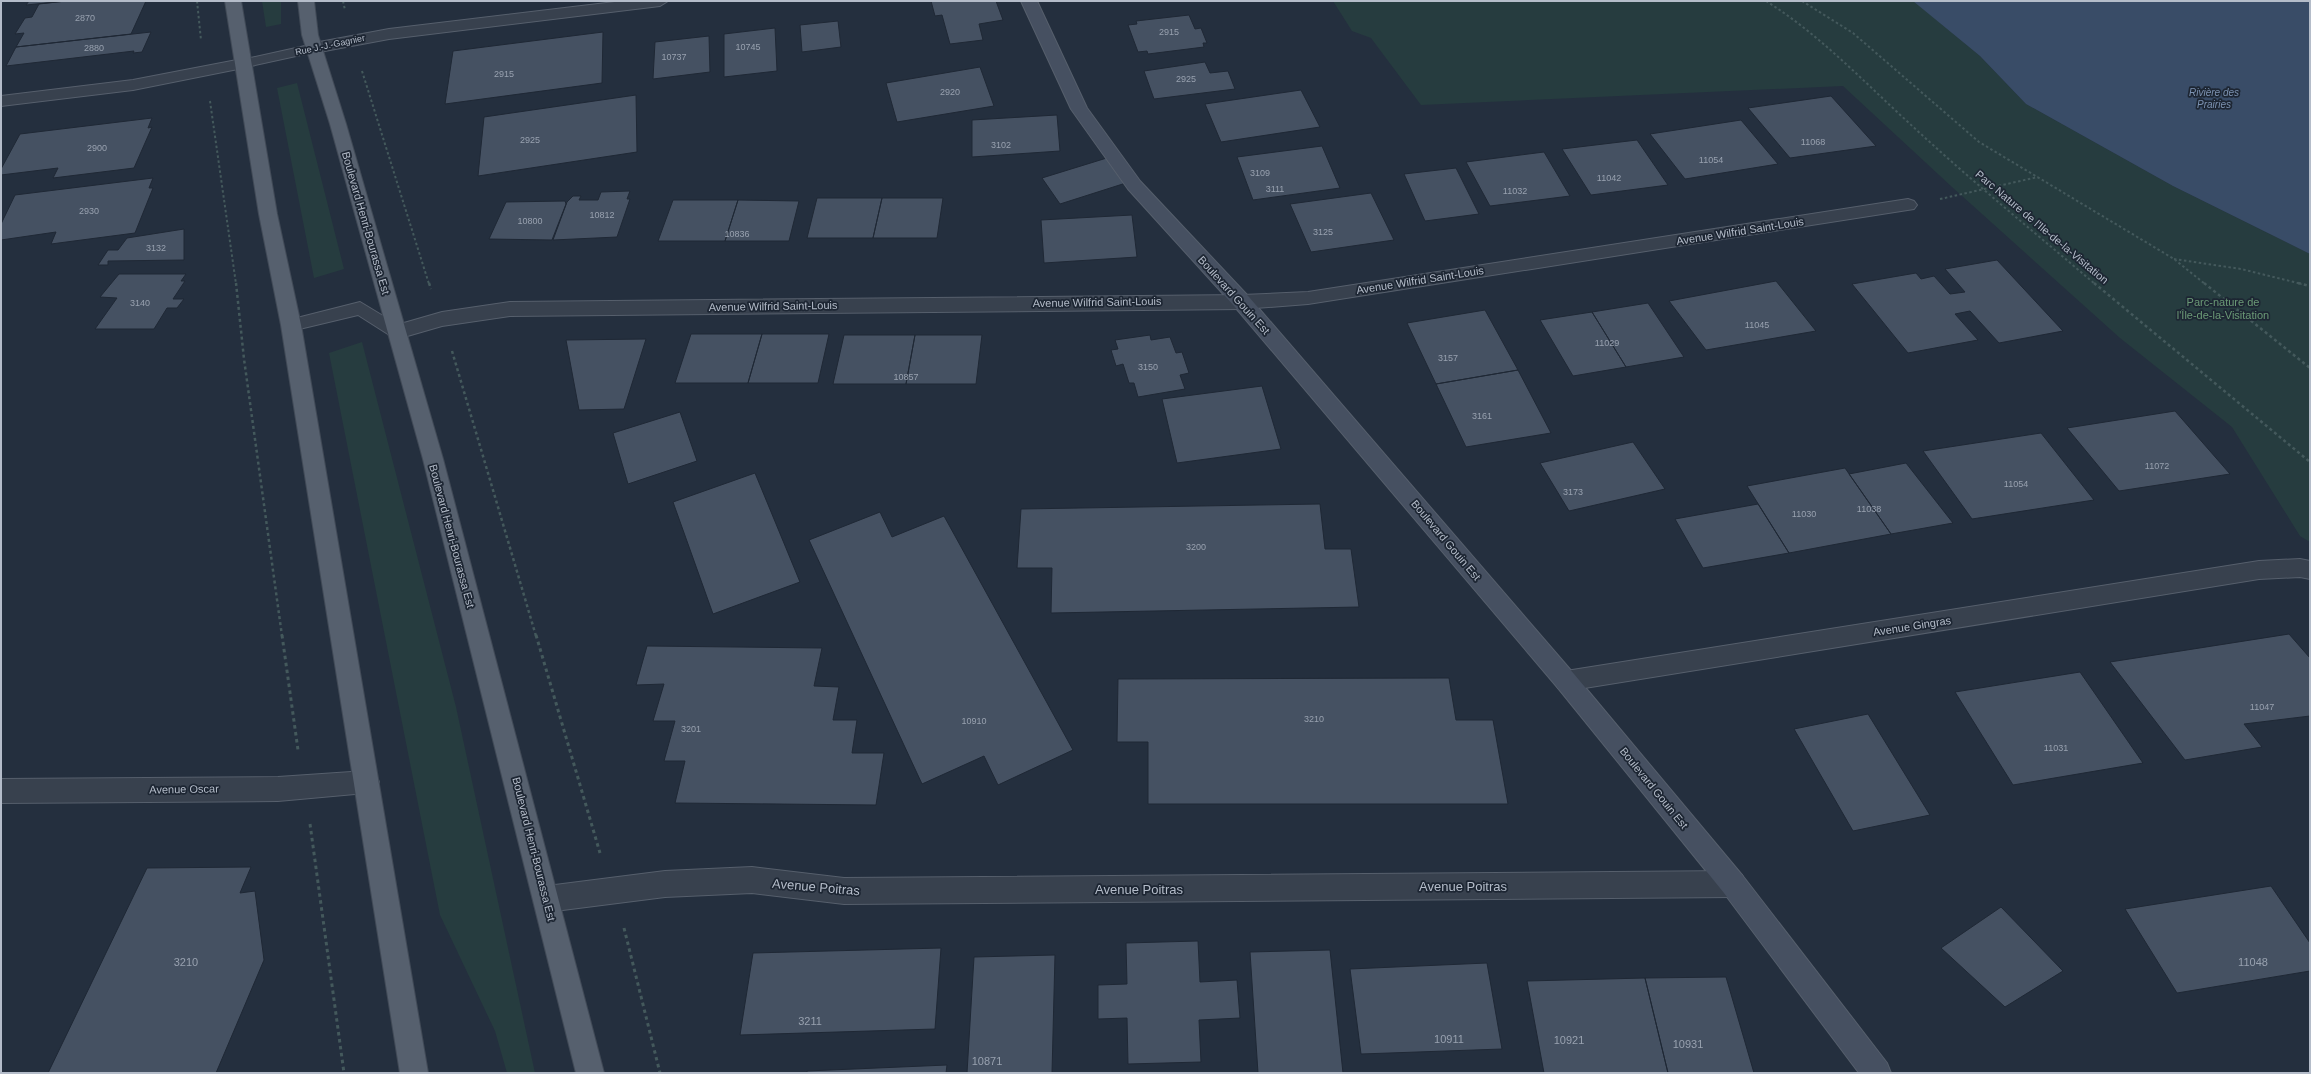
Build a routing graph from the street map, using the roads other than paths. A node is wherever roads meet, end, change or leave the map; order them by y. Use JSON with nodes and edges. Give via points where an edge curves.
{"nodes":[{"id":1,"x":233,"y":1,"type":"edge"},
{"id":2,"x":306,"y":1,"type":"edge"},
{"id":3,"x":660,"y":1,"type":"edge"},
{"id":4,"x":1028,"y":1,"type":"edge"},
{"id":5,"x":314,"y":48,"type":"junction"},
{"id":6,"x":242,"y":64,"type":"junction"},
{"id":7,"x":1,"y":101,"type":"edge"},
{"id":8,"x":1908,"y":205,"type":"dead end"},
{"id":9,"x":1242,"y":302,"type":"junction"},
{"id":10,"x":291,"y":325,"type":"junction"},
{"id":11,"x":397,"y":332,"type":"junction"},
{"id":12,"x":2310,"y":570,"type":"edge"},
{"id":13,"x":1566,"y":681,"type":"junction"},
{"id":14,"x":366,"y":782,"type":"junction"},
{"id":15,"x":1,"y":791,"type":"edge"},
{"id":16,"x":1733,"y":884,"type":"junction"},
{"id":17,"x":547,"y":898,"type":"junction"},
{"id":18,"x":414,"y":1073,"type":"edge"},
{"id":19,"x":590,"y":1073,"type":"edge"},
{"id":20,"x":1877,"y":1073,"type":"edge"}],
"edges":[{"from":1,"to":6,"type":"main road"},
{"from":2,"to":5,"type":"main road","name":"Boulevard Henri-Bourassa Est"},
{"from":3,"to":5,"type":"street","name":"Rue J.-J.-Gagnier","via":[[389,34]]},
{"from":4,"to":9,"type":"street","name":"Boulevard Gouin Est","via":[[1079,109],[1102,143],[1134,185]]},
{"from":5,"to":6,"type":"lane","name":"Rue J.-J.-Gagnier"},
{"from":5,"to":11,"type":"main road","name":"Boulevard Henri-Bourassa Est"},
{"from":6,"to":7,"type":"street","name":"Rue J.-J.-Gagnier","via":[[133,86]]},
{"from":6,"to":10,"type":"main road","via":[[268,214]]},
{"from":8,"to":9,"type":"street","name":"Avenue Wilfrid Saint-Louis","via":[[1308,298]]},
{"from":9,"to":11,"type":"street","name":"Avenue Wilfrid Saint-Louis","via":[[510,309],[442,319]]},
{"from":9,"to":13,"type":"street","name":"Boulevard Gouin Est"},
{"from":10,"to":11,"type":"lane","via":[[360,308]]},
{"from":10,"to":14,"type":"main road"},
{"from":11,"to":17,"type":"main road","name":"Boulevard Henri-Bourassa Est","via":[[433,459]]},
{"from":12,"to":13,"type":"street","name":"Avenue Gingras","via":[[2259,570]]},
{"from":13,"to":16,"type":"street","name":"Boulevard Gouin Est"},
{"from":14,"to":15,"type":"street","name":"Avenue Oscar","via":[[278,789]]},
{"from":14,"to":18,"type":"main road"},
{"from":16,"to":17,"type":"street","name":"Avenue Poitras","via":[[844,891],[752,880],[665,884]]},
{"from":16,"to":20,"type":"street","name":"Boulevard Gouin Est"},
{"from":17,"to":19,"type":"main road","name":"Boulevard Henri-Bourassa Est"}]}
